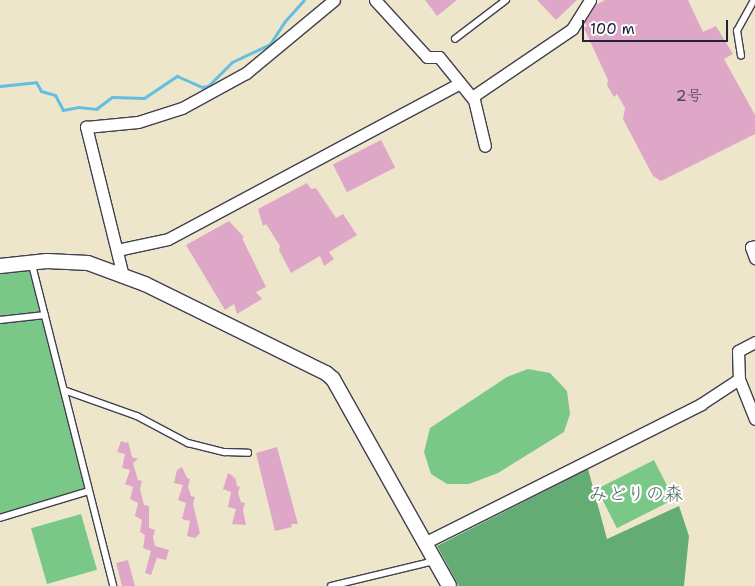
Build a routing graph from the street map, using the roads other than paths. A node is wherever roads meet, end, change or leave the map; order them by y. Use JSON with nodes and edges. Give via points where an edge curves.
{"nodes":[{"id":1,"x":334,"y":0,"type":"edge"},
{"id":2,"x":375,"y":0,"type":"edge"},
{"id":3,"x":506,"y":0,"type":"edge"},
{"id":4,"x":590,"y":0,"type":"edge"},
{"id":5,"x":754,"y":0,"type":"edge"},
{"id":6,"x":455,"y":38,"type":"dead end"},
{"id":7,"x":741,"y":56,"type":"dead end"},
{"id":8,"x":460,"y":83,"type":"junction"},
{"id":9,"x":472,"y":97,"type":"junction"},
{"id":10,"x":485,"y":146,"type":"dead end"},
{"id":11,"x":755,"y":246,"type":"edge"},
{"id":12,"x":116,"y":250,"type":"junction"},
{"id":13,"x":755,"y":258,"type":"edge"},
{"id":14,"x":32,"y":263,"type":"junction"},
{"id":15,"x":0,"y":266,"type":"edge"},
{"id":16,"x":123,"y":276,"type":"junction"},
{"id":17,"x":45,"y":315,"type":"junction"},
{"id":18,"x":0,"y":320,"type":"edge"},
{"id":19,"x":755,"y":342,"type":"edge"},
{"id":20,"x":739,"y":380,"type":"junction"},
{"id":21,"x":64,"y":390,"type":"junction"},
{"id":22,"x":755,"y":419,"type":"edge"},
{"id":23,"x":248,"y":453,"type":"dead end"},
{"id":24,"x":89,"y":491,"type":"junction"},
{"id":25,"x":0,"y":518,"type":"edge"},
{"id":26,"x":424,"y":542,"type":"junction"},
{"id":27,"x":435,"y":561,"type":"junction"},
{"id":28,"x":342,"y":585,"type":"edge"},
{"id":29,"x":114,"y":586,"type":"edge"},
{"id":30,"x":332,"y":586,"type":"edge"},
{"id":31,"x":450,"y":586,"type":"edge"}],
"edges":[{"from":1,"to":12,"type":"street","via":[[246,73],[182,108],[138,122],[86,127]]},
{"from":2,"to":8,"type":"street","via":[[428,57],[439,57]]},
{"from":3,"to":6,"type":"lane"},
{"from":4,"to":9,"type":"street","via":[[572,29]]},
{"from":5,"to":7,"type":"lane","via":[[736,31]]},
{"from":8,"to":9,"type":"street"},
{"from":8,"to":12,"type":"street","via":[[168,239]]},
{"from":9,"to":10,"type":"street"},
{"from":11,"to":13,"type":"street","via":[[751,247]]},
{"from":12,"to":16,"type":"street"},
{"from":14,"to":15,"type":"street"},
{"from":14,"to":16,"type":"street","via":[[88,263]]},
{"from":14,"to":17,"type":"lane"},
{"from":16,"to":26,"type":"street","via":[[256,338],[333,379]]},
{"from":17,"to":18,"type":"lane"},
{"from":17,"to":21,"type":"lane"},
{"from":19,"to":20,"type":"street","via":[[738,351]]},
{"from":20,"to":22,"type":"street"},
{"from":20,"to":26,"type":"street","via":[[701,404]]},
{"from":21,"to":23,"type":"lane","via":[[136,416],[188,442],[225,452]]},
{"from":21,"to":24,"type":"lane"},
{"from":24,"to":25,"type":"lane"},
{"from":24,"to":29,"type":"lane"},
{"from":26,"to":27,"type":"street"},
{"from":27,"to":28,"type":"lane"},
{"from":27,"to":31,"type":"street"},
{"from":28,"to":30,"type":"lane"}]}
